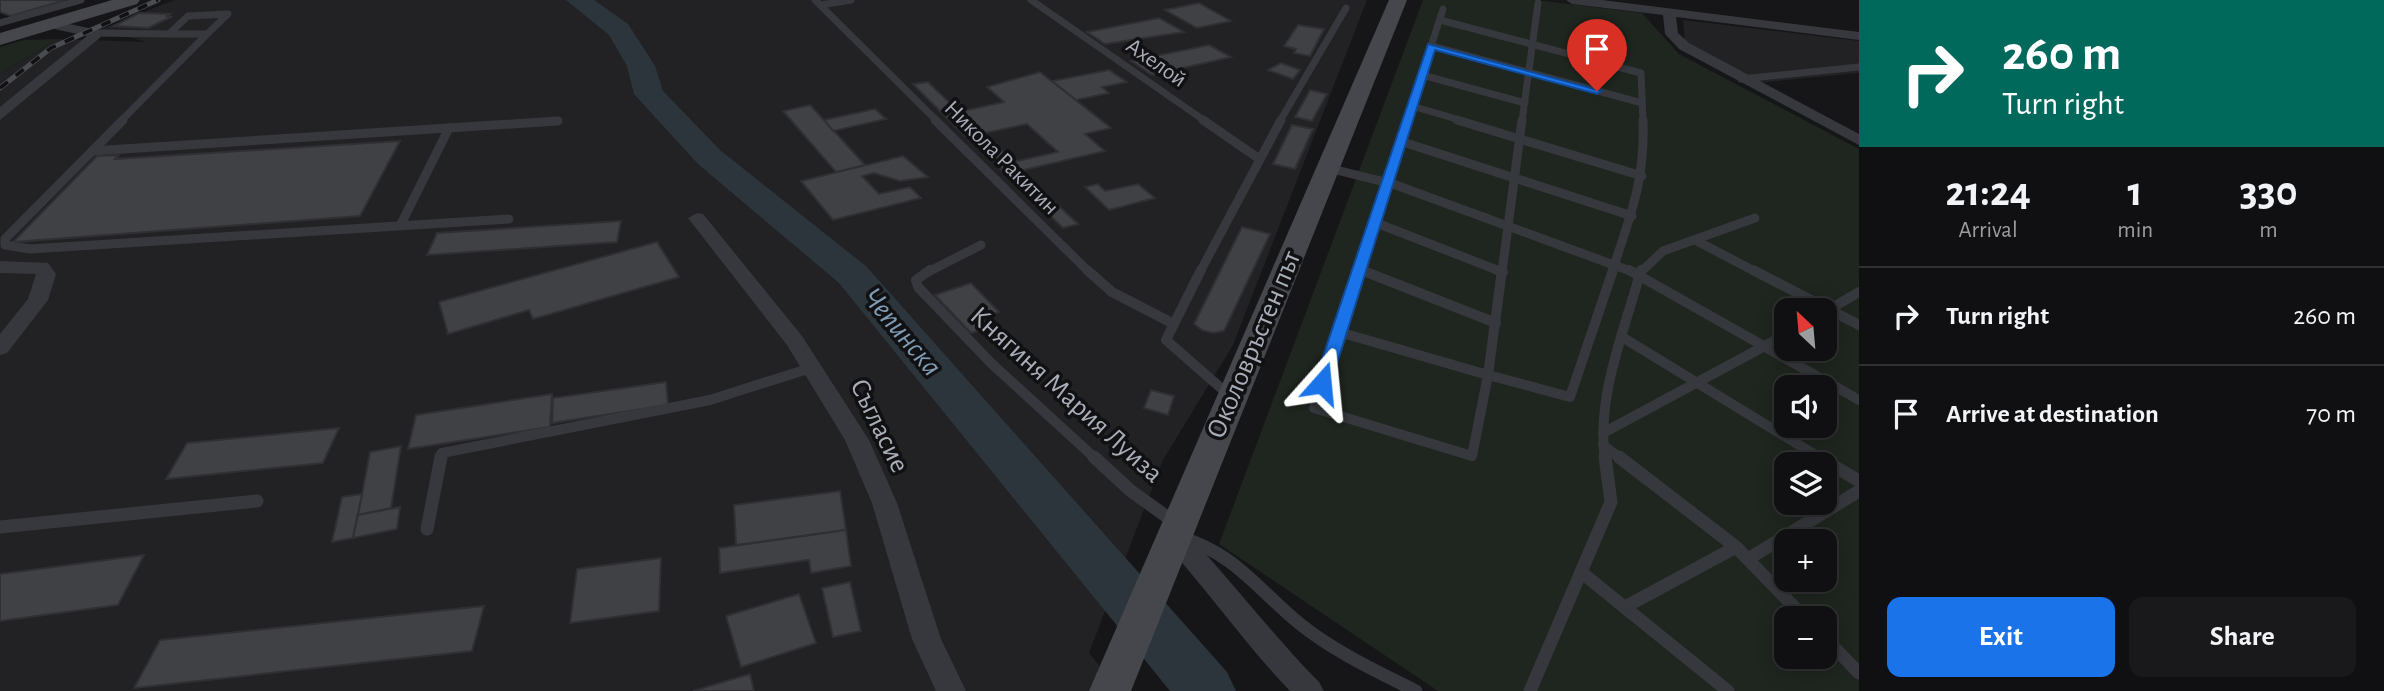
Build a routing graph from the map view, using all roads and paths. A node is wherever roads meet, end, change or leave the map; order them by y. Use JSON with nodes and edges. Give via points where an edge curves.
{"nodes":[{"id":1,"x":81,"y":0,"type":"edge"},
{"id":2,"x":131,"y":0,"type":"edge"},
{"id":3,"x":851,"y":0,"type":"edge"},
{"id":4,"x":1031,"y":0,"type":"edge"},
{"id":5,"x":1398,"y":0,"type":"edge"},
{"id":6,"x":1572,"y":0,"type":"edge"},
{"id":7,"x":818,"y":3,"type":"edge"},
{"id":8,"x":1538,"y":3,"type":"dead end"},
{"id":9,"x":1627,"y":4,"type":"edge"},
{"id":10,"x":1346,"y":8,"type":"dead end"},
{"id":11,"x":1443,"y":9,"type":"dead end"},
{"id":12,"x":1668,"y":12,"type":"junction"},
{"id":13,"x":1440,"y":20,"type":"junction"},
{"id":14,"x":0,"y":23,"type":"edge"},
{"id":15,"x":50,"y":24,"type":"junction"},
{"id":16,"x":93,"y":33,"type":"junction"},
{"id":17,"x":169,"y":34,"type":"junction"},
{"id":18,"x":207,"y":34,"type":"junction"},
{"id":19,"x":1859,"y":36,"type":"edge"},
{"id":20,"x":0,"y":39,"type":"edge"},
{"id":21,"x":1533,"y":44,"type":"junction"},
{"id":22,"x":1432,"y":46,"type":"junction"},
{"id":23,"x":1859,"y":67,"type":"edge"},
{"id":24,"x":1529,"y":72,"type":"junction"},
{"id":25,"x":1422,"y":75,"type":"junction"},
{"id":26,"x":1741,"y":79,"type":"junction"},
{"id":27,"x":1525,"y":103,"type":"junction"},
{"id":28,"x":1642,"y":103,"type":"junction"},
{"id":29,"x":1412,"y":106,"type":"junction"},
{"id":30,"x":0,"y":115,"type":"edge"},
{"id":31,"x":558,"y":121,"type":"dead end"},
{"id":32,"x":449,"y":128,"type":"junction"},
{"id":33,"x":1520,"y":139,"type":"junction"},
{"id":34,"x":1859,"y":140,"type":"edge"},
{"id":35,"x":1400,"y":141,"type":"junction"},
{"id":36,"x":92,"y":151,"type":"junction"},
{"id":37,"x":1258,"y":158,"type":"junction"},
{"id":38,"x":1328,"y":168,"type":"junction"},
{"id":39,"x":1642,"y":176,"type":"junction"},
{"id":40,"x":1515,"y":178,"type":"junction"},
{"id":41,"x":1387,"y":183,"type":"junction"},
{"id":42,"x":1632,"y":215,"type":"junction"},
{"id":43,"x":697,"y":218,"type":"dead end"},
{"id":44,"x":1755,"y":218,"type":"dead end"},
{"id":45,"x":509,"y":219,"type":"dead end"},
{"id":46,"x":1374,"y":222,"type":"junction"},
{"id":47,"x":400,"y":226,"type":"junction"},
{"id":48,"x":1509,"y":226,"type":"junction"},
{"id":49,"x":1695,"y":240,"type":"junction"},
{"id":50,"x":981,"y":245,"type":"dead end"},
{"id":51,"x":1615,"y":266,"type":"junction"},
{"id":52,"x":0,"y":267,"type":"edge"},
{"id":53,"x":1359,"y":269,"type":"junction"},
{"id":54,"x":1503,"y":272,"type":"junction"},
{"id":55,"x":1640,"y":274,"type":"junction"},
{"id":56,"x":1859,"y":292,"type":"edge"},
{"id":57,"x":1804,"y":298,"type":"edge"},
{"id":58,"x":1838,"y":304,"type":"edge"},
{"id":59,"x":1838,"y":315,"type":"edge"},
{"id":60,"x":1496,"y":323,"type":"junction"},
{"id":61,"x":1174,"y":324,"type":"junction"},
{"id":62,"x":1859,"y":325,"type":"edge"},
{"id":63,"x":1339,"y":332,"type":"junction"},
{"id":64,"x":1622,"y":337,"type":"junction"},
{"id":65,"x":1774,"y":342,"type":"edge"},
{"id":66,"x":1766,"y":347,"type":"junction"},
{"id":67,"x":0,"y":348,"type":"edge"},
{"id":68,"x":814,"y":367,"type":"junction"},
{"id":69,"x":1489,"y":375,"type":"junction"},
{"id":70,"x":1699,"y":384,"type":"junction"},
{"id":71,"x":1232,"y":398,"type":"junction"},
{"id":72,"x":1859,"y":400,"type":"edge"},
{"id":73,"x":1603,"y":439,"type":"junction"},
{"id":74,"x":1859,"y":481,"type":"edge"},
{"id":75,"x":1859,"y":491,"type":"edge"},
{"id":76,"x":257,"y":501,"type":"dead end"},
{"id":77,"x":0,"y":527,"type":"edge"},
{"id":78,"x":427,"y":529,"type":"dead end"},
{"id":79,"x":1173,"y":540,"type":"junction"},
{"id":80,"x":1736,"y":547,"type":"junction"},
{"id":81,"x":1748,"y":559,"type":"junction"},
{"id":82,"x":1581,"y":572,"type":"junction"},
{"id":83,"x":1793,"y":606,"type":"edge"},
{"id":84,"x":1625,"y":607,"type":"junction"},
{"id":85,"x":1837,"y":650,"type":"edge"},
{"id":86,"x":1859,"y":673,"type":"edge"},
{"id":87,"x":951,"y":691,"type":"edge"},
{"id":88,"x":1110,"y":691,"type":"edge"},
{"id":89,"x":1308,"y":691,"type":"edge"},
{"id":90,"x":1416,"y":691,"type":"edge"},
{"id":91,"x":1530,"y":691,"type":"edge"},
{"id":92,"x":1728,"y":691,"type":"edge"}],
"edges":[{"from":1,"to":14,"type":"lane"},
{"from":2,"to":15,"type":"street"},
{"from":3,"to":7,"type":"lane"},
{"from":4,"to":37,"type":"lane","name":"Ахелой"},
{"from":5,"to":38,"type":"street","name":"Околовръстен път"},
{"from":6,"to":9,"type":"street"},
{"from":7,"to":61,"type":"lane","name":"Никола Ракитин","via":[[1075,259],[1112,292]]},
{"from":8,"to":21,"type":"lane"},
{"from":9,"to":12,"type":"street"},
{"from":10,"to":37,"type":"lane"},
{"from":11,"to":13,"type":"lane"},
{"from":12,"to":19,"type":"street"},
{"from":12,"to":26,"type":"street","via":[[1672,34],[1684,46]]},
{"from":13,"to":21,"type":"lane"},
{"from":13,"to":22,"type":"lane"},
{"from":15,"to":16,"type":"street"},
{"from":15,"to":20,"type":"street"},
{"from":16,"to":17,"type":"lane"},
{"from":16,"to":30,"type":"street","via":[[94,37]]},
{"from":17,"to":18,"type":"lane"},
{"from":17,"to":18,"type":"lane","via":[[188,16],[228,14]]},
{"from":18,"to":36,"type":"lane"},
{"from":21,"to":24,"type":"lane"},
{"from":21,"to":28,"type":"lane","via":[[1641,73]]},
{"from":22,"to":24,"type":"lane"},
{"from":22,"to":25,"type":"lane"},
{"from":23,"to":26,"type":"lane"},
{"from":24,"to":27,"type":"lane"},
{"from":24,"to":28,"type":"lane"},
{"from":25,"to":27,"type":"lane"},
{"from":25,"to":29,"type":"lane"},
{"from":26,"to":34,"type":"street"},
{"from":27,"to":33,"type":"lane"},
{"from":28,"to":39,"type":"lane"},
{"from":29,"to":33,"type":"lane"},
{"from":29,"to":35,"type":"lane"},
{"from":31,"to":32,"type":"lane"},
{"from":32,"to":36,"type":"lane"},
{"from":32,"to":47,"type":"lane"},
{"from":33,"to":39,"type":"lane"},
{"from":33,"to":40,"type":"lane"},
{"from":35,"to":40,"type":"lane"},
{"from":35,"to":41,"type":"lane"},
{"from":36,"to":47,"type":"lane","via":[[5,239],[5,245],[30,249]]},
{"from":37,"to":61,"type":"lane"},
{"from":38,"to":41,"type":"lane"},
{"from":38,"to":71,"type":"street","name":"Околовръстен път"},
{"from":39,"to":42,"type":"lane"},
{"from":40,"to":42,"type":"lane"},
{"from":40,"to":48,"type":"lane"},
{"from":41,"to":46,"type":"lane"},
{"from":41,"to":48,"type":"lane"},
{"from":42,"to":51,"type":"lane"},
{"from":43,"to":68,"type":"street","name":"Съгласие"},
{"from":44,"to":49,"type":"lane"},
{"from":45,"to":47,"type":"lane"},
{"from":46,"to":53,"type":"lane"},
{"from":46,"to":54,"type":"lane"},
{"from":48,"to":51,"type":"lane"},
{"from":48,"to":54,"type":"lane"},
{"from":49,"to":55,"type":"lane","via":[[1651,258]]},
{"from":49,"to":57,"type":"lane"},
{"from":50,"to":79,"type":"lane","name":"Княгиня Мария Луиза","via":[[938,264],[916,280],[924,296],[1131,491]]},
{"from":51,"to":55,"type":"lane"},
{"from":51,"to":69,"type":"lane","via":[[1570,397]]},
{"from":52,"to":67,"type":"street","via":[[41,267],[46,274],[38,300]]},
{"from":53,"to":60,"type":"lane"},
{"from":53,"to":63,"type":"lane"},
{"from":54,"to":60,"type":"lane"},
{"from":55,"to":64,"type":"lane"},
{"from":55,"to":66,"type":"lane"},
{"from":56,"to":58,"type":"lane"},
{"from":59,"to":62,"type":"lane"},
{"from":60,"to":69,"type":"lane"},
{"from":61,"to":71,"type":"lane","via":[[1166,340]]},
{"from":63,"to":69,"type":"lane"},
{"from":63,"to":69,"type":"lane","via":[[1314,408],[1472,456]]},
{"from":64,"to":70,"type":"lane"},
{"from":64,"to":73,"type":"lane","via":[[1609,386]]},
{"from":65,"to":66,"type":"lane"},
{"from":66,"to":70,"type":"lane"},
{"from":66,"to":72,"type":"lane"},
{"from":68,"to":78,"type":"lane","via":[[710,400],[442,453]]},
{"from":68,"to":87,"type":"street","name":"Съгласие","via":[[850,422],[876,480],[924,636]]},
{"from":70,"to":73,"type":"lane"},
{"from":70,"to":74,"type":"lane"},
{"from":71,"to":79,"type":"street","name":"Околовръстен път"},
{"from":73,"to":80,"type":"lane"},
{"from":73,"to":82,"type":"lane","via":[[1611,502]]},
{"from":75,"to":81,"type":"lane"},
{"from":76,"to":77,"type":"lane"},
{"from":79,"to":88,"type":"street","name":"Околовръстен път"},
{"from":79,"to":89,"type":"street","via":[[1224,590],[1258,638]]},
{"from":79,"to":90,"type":"lane","via":[[1203,542],[1231,559],[1316,636]]},
{"from":80,"to":81,"type":"lane"},
{"from":80,"to":84,"type":"lane"},
{"from":81,"to":83,"type":"lane"},
{"from":82,"to":84,"type":"lane"},
{"from":82,"to":91,"type":"lane"},
{"from":84,"to":92,"type":"lane"},
{"from":85,"to":86,"type":"lane"}]}
